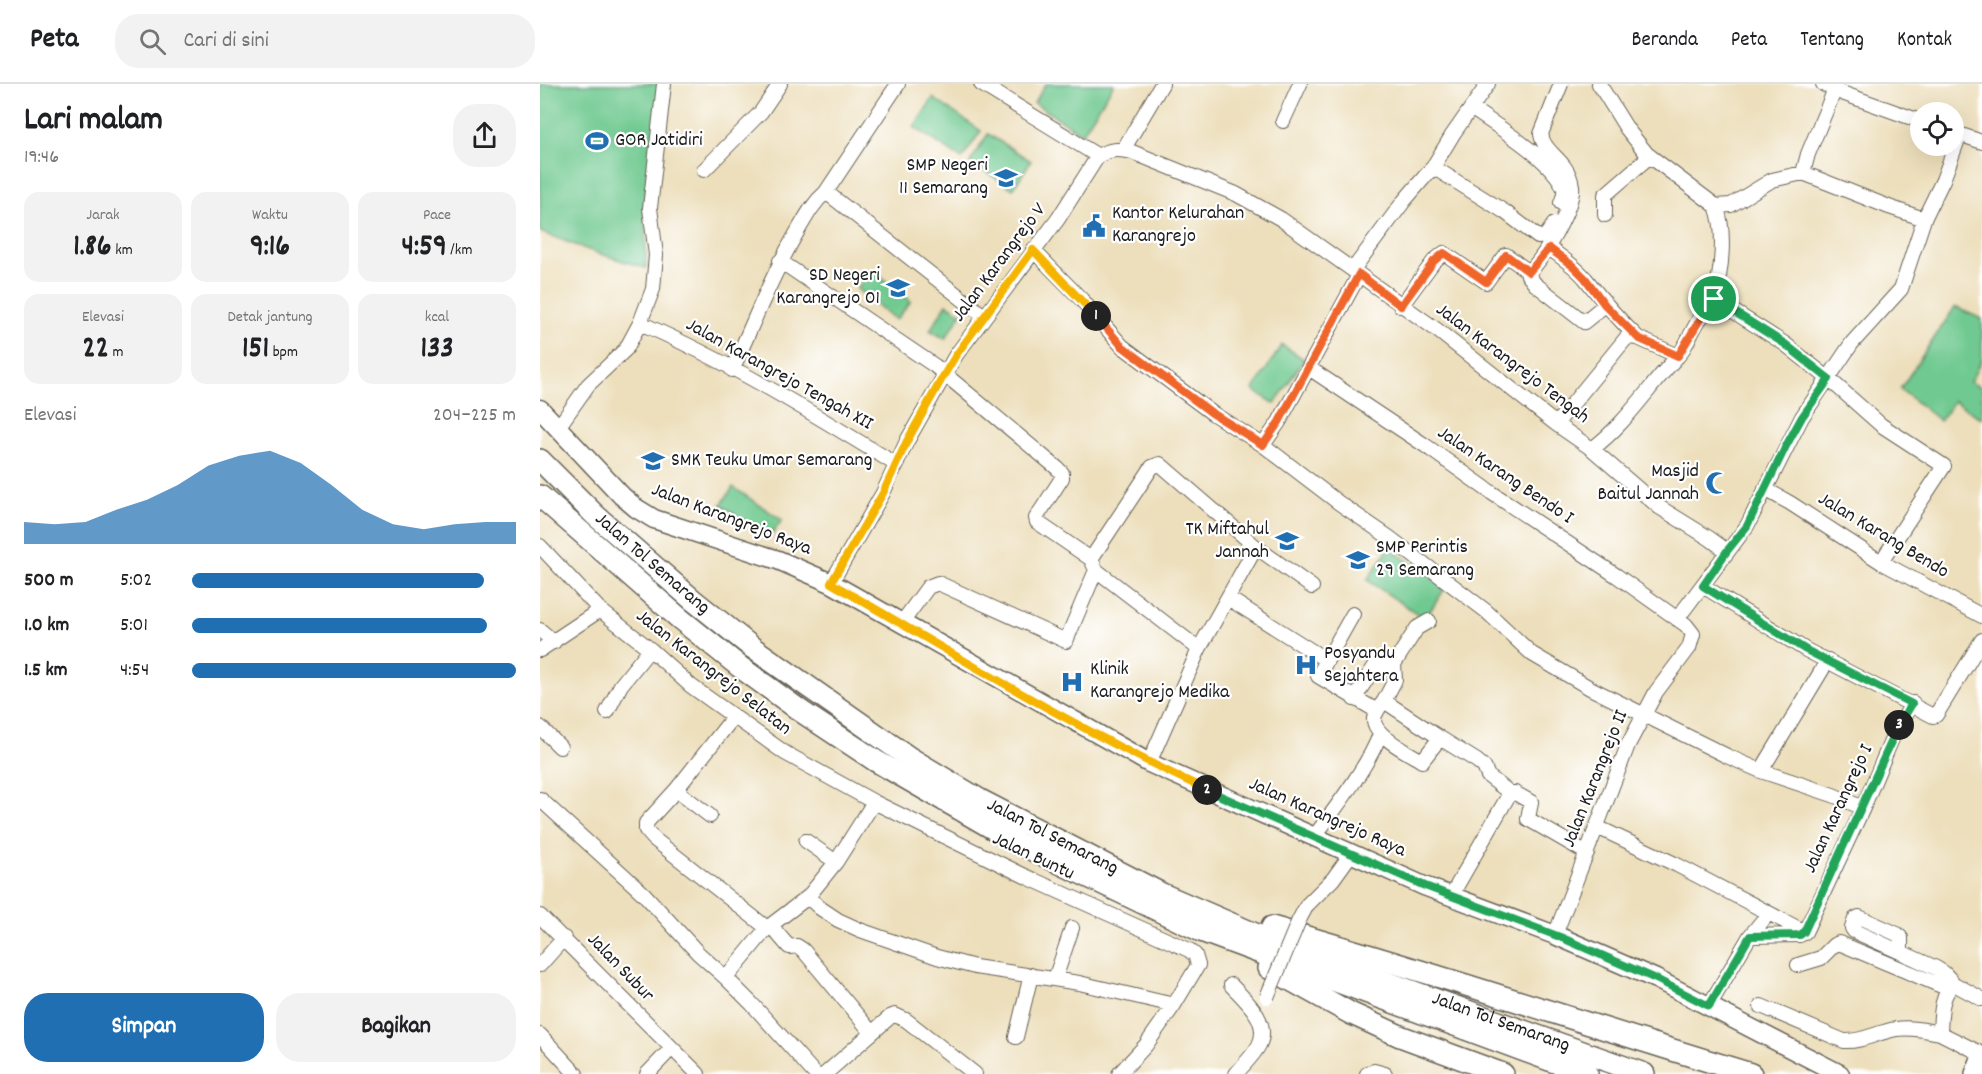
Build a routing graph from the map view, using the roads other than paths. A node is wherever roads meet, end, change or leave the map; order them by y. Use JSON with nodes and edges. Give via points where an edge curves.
{"nodes":[{"id":1,"x":664,"y":84,"type":"edge"},
{"id":2,"x":780,"y":84,"type":"edge"},
{"id":3,"x":898,"y":84,"type":"edge"},
{"id":4,"x":981,"y":84,"type":"edge"},
{"id":5,"x":1162,"y":84,"type":"edge"},
{"id":6,"x":1300,"y":84,"type":"edge"},
{"id":7,"x":1561,"y":84,"type":"edge"},
{"id":8,"x":1599,"y":84,"type":"edge"},
{"id":9,"x":1482,"y":86,"type":"edge"},
{"id":10,"x":1829,"y":87,"type":"edge"},
{"id":11,"x":1471,"y":108,"type":"junction"},
{"id":12,"x":1910,"y":117,"type":"edge"},
{"id":13,"x":1283,"y":121,"type":"dead end"},
{"id":14,"x":1964,"y":134,"type":"edge"},
{"id":15,"x":1980,"y":137,"type":"edge"},
{"id":16,"x":1123,"y":150,"type":"junction"},
{"id":17,"x":1098,"y":156,"type":"junction"},
{"id":18,"x":1650,"y":156,"type":"junction"},
{"id":19,"x":1950,"y":156,"type":"edge"},
{"id":20,"x":1433,"y":167,"type":"junction"},
{"id":21,"x":704,"y":170,"type":"dead end"},
{"id":22,"x":1803,"y":173,"type":"junction"},
{"id":23,"x":826,"y":192,"type":"junction"},
{"id":24,"x":1716,"y":206,"type":"junction"},
{"id":25,"x":1605,"y":215,"type":"dead end"},
{"id":26,"x":1924,"y":219,"type":"junction"},
{"id":27,"x":1549,"y":248,"type":"junction"},
{"id":28,"x":1033,"y":250,"type":"junction"},
{"id":29,"x":780,"y":261,"type":"junction"},
{"id":30,"x":1358,"y":269,"type":"junction"},
{"id":31,"x":1529,"y":272,"type":"junction"},
{"id":32,"x":1714,"y":299,"type":"junction"},
{"id":33,"x":1605,"y":305,"type":"junction"},
{"id":34,"x":1401,"y":306,"type":"junction"},
{"id":35,"x":984,"y":316,"type":"junction"},
{"id":36,"x":640,"y":323,"type":"junction"},
{"id":37,"x":1638,"y":338,"type":"junction"},
{"id":38,"x":1678,"y":356,"type":"junction"},
{"id":39,"x":1309,"y":368,"type":"junction"},
{"id":40,"x":732,"y":370,"type":"junction"},
{"id":41,"x":944,"y":375,"type":"junction"},
{"id":42,"x":1829,"y":379,"type":"junction"},
{"id":43,"x":540,"y":409,"type":"edge"},
{"id":44,"x":1556,"y":424,"type":"junction"},
{"id":45,"x":557,"y":429,"type":"junction"},
{"id":46,"x":1263,"y":445,"type":"junction"},
{"id":47,"x":1592,"y":449,"type":"junction"},
{"id":48,"x":540,"y":460,"type":"edge"},
{"id":49,"x":897,"y":465,"type":"junction"},
{"id":50,"x":1765,"y":489,"type":"junction"},
{"id":51,"x":540,"y":495,"type":"edge"},
{"id":52,"x":540,"y":546,"type":"edge"},
{"id":53,"x":1256,"y":547,"type":"junction"},
{"id":54,"x":1727,"y":551,"type":"junction"},
{"id":55,"x":1881,"y":562,"type":"junction"},
{"id":56,"x":1093,"y":565,"type":"junction"},
{"id":57,"x":831,"y":583,"type":"junction"},
{"id":58,"x":1703,"y":586,"type":"junction"},
{"id":59,"x":1312,"y":587,"type":"dead end"},
{"id":60,"x":1228,"y":598,"type":"junction"},
{"id":61,"x":600,"y":610,"type":"junction"},
{"id":62,"x":1353,"y":614,"type":"dead end"},
{"id":63,"x":1982,"y":616,"type":"edge"},
{"id":64,"x":1677,"y":619,"type":"junction"},
{"id":65,"x":1429,"y":621,"type":"dead end"},
{"id":66,"x":901,"y":624,"type":"junction"},
{"id":67,"x":540,"y":630,"type":"edge"},
{"id":68,"x":1982,"y":640,"type":"edge"},
{"id":69,"x":554,"y":642,"type":"junction"},
{"id":70,"x":650,"y":649,"type":"junction"},
{"id":71,"x":1199,"y":649,"type":"junction"},
{"id":72,"x":540,"y":650,"type":"edge"},
{"id":73,"x":1326,"y":660,"type":"junction"},
{"id":74,"x":1828,"y":660,"type":"junction"},
{"id":75,"x":1394,"y":664,"type":"junction"},
{"id":76,"x":1354,"y":699,"type":"junction"},
{"id":77,"x":1912,"y":704,"type":"junction"},
{"id":78,"x":1380,"y":706,"type":"junction"},
{"id":79,"x":607,"y":712,"type":"dead end"},
{"id":80,"x":1644,"y":713,"type":"junction"},
{"id":81,"x":732,"y":717,"type":"junction"},
{"id":82,"x":540,"y":726,"type":"edge"},
{"id":83,"x":1380,"y":734,"type":"junction"},
{"id":84,"x":1440,"y":738,"type":"junction"},
{"id":85,"x":560,"y":747,"type":"dead end"},
{"id":86,"x":1149,"y":763,"type":"junction"},
{"id":87,"x":1761,"y":771,"type":"junction"},
{"id":88,"x":676,"y":790,"type":"junction"},
{"id":89,"x":1510,"y":792,"type":"junction"},
{"id":90,"x":540,"y":799,"type":"edge"},
{"id":91,"x":874,"y":801,"type":"junction"},
{"id":92,"x":1863,"y":808,"type":"junction"},
{"id":93,"x":710,"y":816,"type":"dead end"},
{"id":94,"x":1597,"y":827,"type":"junction"},
{"id":95,"x":1314,"y":837,"type":"junction"},
{"id":96,"x":806,"y":842,"type":"dead end"},
{"id":97,"x":1587,"y":853,"type":"junction"},
{"id":98,"x":1351,"y":854,"type":"junction"},
{"id":99,"x":836,"y":862,"type":"junction"},
{"id":100,"x":1162,"y":894,"type":"junction"},
{"id":101,"x":1451,"y":896,"type":"junction"},
{"id":102,"x":808,"y":897,"type":"junction"},
{"id":103,"x":1768,"y":914,"type":"junction"},
{"id":104,"x":540,"y":916,"type":"edge"},
{"id":105,"x":769,"y":927,"type":"junction"},
{"id":106,"x":1072,"y":928,"type":"dead end"},
{"id":107,"x":1202,"y":931,"type":"junction"},
{"id":108,"x":1804,"y":932,"type":"junction"},
{"id":109,"x":1555,"y":935,"type":"junction"},
{"id":110,"x":1750,"y":936,"type":"junction"},
{"id":111,"x":564,"y":938,"type":"junction"},
{"id":112,"x":1901,"y":951,"type":"dead end"},
{"id":113,"x":540,"y":965,"type":"edge"},
{"id":114,"x":1798,"y":965,"type":"dead end"},
{"id":115,"x":1031,"y":975,"type":"junction"},
{"id":116,"x":726,"y":978,"type":"junction"},
{"id":117,"x":1055,"y":979,"type":"junction"},
{"id":118,"x":1231,"y":985,"type":"dead end"},
{"id":119,"x":1951,"y":986,"type":"junction"},
{"id":120,"x":1982,"y":999,"type":"edge"},
{"id":121,"x":1174,"y":1005,"type":"junction"},
{"id":122,"x":1709,"y":1006,"type":"junction"},
{"id":123,"x":1761,"y":1006,"type":"dead end"},
{"id":124,"x":1255,"y":1010,"type":"junction"},
{"id":125,"x":872,"y":1033,"type":"junction"},
{"id":126,"x":1940,"y":1033,"type":"junction"},
{"id":127,"x":540,"y":1035,"type":"edge"},
{"id":128,"x":1016,"y":1037,"type":"dead end"},
{"id":129,"x":672,"y":1048,"type":"junction"},
{"id":130,"x":1977,"y":1065,"type":"edge"},
{"id":131,"x":576,"y":1074,"type":"edge"},
{"id":132,"x":647,"y":1074,"type":"edge"},
{"id":133,"x":698,"y":1074,"type":"edge"},
{"id":134,"x":815,"y":1074,"type":"edge"},
{"id":135,"x":825,"y":1074,"type":"edge"},
{"id":136,"x":975,"y":1074,"type":"edge"},
{"id":137,"x":1119,"y":1074,"type":"edge"},
{"id":138,"x":1236,"y":1074,"type":"edge"},
{"id":139,"x":1367,"y":1074,"type":"edge"},
{"id":140,"x":1385,"y":1074,"type":"edge"},
{"id":141,"x":1503,"y":1074,"type":"edge"},
{"id":142,"x":1587,"y":1074,"type":"edge"},
{"id":143,"x":1644,"y":1074,"type":"edge"},
{"id":144,"x":1751,"y":1074,"type":"edge"},
{"id":145,"x":1840,"y":1074,"type":"edge"}],
"edges":[{"from":1,"to":36,"type":"street","via":[[650,208],[656,255],[653,289]]},
{"from":2,"to":21,"type":"street","via":[[761,112]]},
{"from":3,"to":23,"type":"street"},
{"from":4,"to":17,"type":"street"},
{"from":5,"to":16,"type":"street"},
{"from":6,"to":13,"type":"street"},
{"from":7,"to":27,"type":"street","via":[[1541,135],[1542,142],[1565,168],[1573,187]]},
{"from":8,"to":18,"type":"street","via":[[1627,129]]},
{"from":9,"to":11,"type":"street"},
{"from":10,"to":12,"type":"street"},
{"from":10,"to":22,"type":"street"},
{"from":11,"to":20,"type":"street"},
{"from":11,"to":20,"type":"street","via":[[1547,165],[1563,188],[1557,215],[1546,236],[1538,237]]},
{"from":14,"to":15,"type":"street"},
{"from":16,"to":17,"type":"street"},
{"from":16,"to":30,"type":"street","name":"Jalan Karangrejo Tengah","via":[[1236,194]]},
{"from":17,"to":28,"type":"street","name":"Jalan Karangrejo V"},
{"from":18,"to":24,"type":"street"},
{"from":18,"to":25,"type":"street","via":[[1605,195]]},
{"from":19,"to":26,"type":"street"},
{"from":20,"to":30,"type":"street","via":[[1404,201]]},
{"from":22,"to":24,"type":"street","via":[[1760,186],[1731,205]]},
{"from":22,"to":26,"type":"street"},
{"from":23,"to":29,"type":"street","via":[[815,202]]},
{"from":23,"to":35,"type":"street"},
{"from":24,"to":32,"type":"street","via":[[1723,242]]},
{"from":26,"to":42,"type":"street","via":[[1901,289],[1858,336]]},
{"from":27,"to":31,"type":"street"},
{"from":27,"to":33,"type":"street","via":[[1585,278]]},
{"from":28,"to":35,"type":"street","name":"Jalan Karangrejo V"},
{"from":28,"to":46,"type":"street","via":[[1122,346],[1212,413]]},
{"from":29,"to":40,"type":"street"},
{"from":29,"to":41,"type":"street"},
{"from":30,"to":34,"type":"street","name":"Jalan Karangrejo Tengah"},
{"from":30,"to":39,"type":"street"},
{"from":31,"to":33,"type":"street","via":[[1535,284],[1584,322]]},
{"from":31,"to":34,"type":"street","via":[[1506,255],[1486,282],[1444,253]]},
{"from":32,"to":38,"type":"street"},
{"from":32,"to":42,"type":"street","via":[[1785,344]]},
{"from":33,"to":37,"type":"street"},
{"from":34,"to":44,"type":"street","name":"Jalan Karangrejo Tengah"},
{"from":35,"to":41,"type":"street","name":"Jalan Karangrejo V"},
{"from":36,"to":40,"type":"street","name":"Jalan Karangrejo Tengah XII"},
{"from":36,"to":45,"type":"street","via":[[626,349],[588,386]]},
{"from":37,"to":38,"type":"street"},
{"from":37,"to":44,"type":"street","via":[[1627,337]]},
{"from":38,"to":47,"type":"street"},
{"from":39,"to":46,"type":"street"},
{"from":39,"to":64,"type":"street","name":"Jalan Karang Bendo I"},
{"from":40,"to":49,"type":"street","name":"Jalan Karangrejo Tengah XII","via":[[805,408]]},
{"from":41,"to":49,"type":"street","name":"Jalan Karangrejo V"},
{"from":41,"to":56,"type":"street","via":[[1062,473],[1036,521]]},
{"from":42,"to":50,"type":"street","via":[[1802,417]]},
{"from":42,"to":55,"type":"street","via":[[1881,425],[1944,466]]},
{"from":43,"to":45,"type":"main road","name":"Jalan Karangrejo Raya"},
{"from":44,"to":47,"type":"street","name":"Jalan Karangrejo Tengah"},
{"from":45,"to":57,"type":"main road","name":"Jalan Karangrejo Raya","via":[[622,496],[654,519],[778,560]]},
{"from":46,"to":80,"type":"street","via":[[1486,611],[1532,654],[1590,688]]},
{"from":47,"to":54,"type":"street","name":"Jalan Karangrejo Tengah","via":[[1659,507]]},
{"from":48,"to":100,"type":"highway","name":"Jalan Tol Semarang","via":[[595,515],[693,600],[753,648],[879,737],[981,800]]},
{"from":49,"to":57,"type":"street","name":"Jalan Karangrejo V"},
{"from":50,"to":54,"type":"street","via":[[1747,526]]},
{"from":50,"to":55,"type":"street","name":"Jalan Karang Bendo"},
{"from":51,"to":107,"type":"highway","name":"Jalan Tol Semarang","via":[[740,667],[876,761],[1020,844]]},
{"from":52,"to":61,"type":"street","name":"Jalan Karangrejo Selatan"},
{"from":53,"to":56,"type":"street","via":[[1158,464],[1152,466]]},
{"from":53,"to":59,"type":"street"},
{"from":53,"to":60,"type":"street"},
{"from":54,"to":58,"type":"street"},
{"from":55,"to":63,"type":"street","name":"Jalan Karang Bendo"},
{"from":56,"to":66,"type":"street","via":[[1066,641],[938,584],[928,587]]},
{"from":56,"to":71,"type":"street"},
{"from":57,"to":66,"type":"main road","name":"Jalan Karangrejo Raya"},
{"from":58,"to":64,"type":"street"},
{"from":58,"to":74,"type":"street"},
{"from":60,"to":71,"type":"street"},
{"from":60,"to":73,"type":"street"},
{"from":61,"to":69,"type":"street"},
{"from":61,"to":70,"type":"street","name":"Jalan Karangrejo Selatan"},
{"from":62,"to":73,"type":"street"},
{"from":64,"to":80,"type":"street","name":"Jalan Karangrejo II","via":[[1691,629],[1693,640]]},
{"from":65,"to":75,"type":"street","via":[[1417,628]]},
{"from":66,"to":86,"type":"main road","name":"Jalan Karangrejo Raya"},
{"from":67,"to":69,"type":"street"},
{"from":68,"to":77,"type":"street","via":[[1936,715]]},
{"from":69,"to":72,"type":"street"},
{"from":70,"to":79,"type":"street","via":[[621,685]]},
{"from":70,"to":81,"type":"street","name":"Jalan Karangrejo Selatan"},
{"from":71,"to":86,"type":"street"},
{"from":73,"to":76,"type":"street","via":[[1319,678]]},
{"from":74,"to":77,"type":"street"},
{"from":74,"to":87,"type":"street"},
{"from":75,"to":76,"type":"street","via":[[1375,666]]},
{"from":75,"to":78,"type":"street","via":[[1395,680]]},
{"from":76,"to":78,"type":"street"},
{"from":77,"to":92,"type":"street","name":"Jalan Karangrejo I","via":[[1894,734]]},
{"from":78,"to":83,"type":"street","via":[[1375,716]]},
{"from":78,"to":84,"type":"street"},
{"from":80,"to":87,"type":"street"},
{"from":80,"to":94,"type":"street","name":"Jalan Karangrejo II"},
{"from":81,"to":88,"type":"street"},
{"from":81,"to":91,"type":"street","name":"Jalan Karangrejo Selatan","via":[[785,753]]},
{"from":82,"to":85,"type":"street"},
{"from":83,"to":84,"type":"street","via":[[1422,761]]},
{"from":83,"to":95,"type":"street"},
{"from":84,"to":89,"type":"street","via":[[1477,761],[1488,776]]},
{"from":86,"to":95,"type":"main road","name":"Jalan Karangrejo Raya"},
{"from":87,"to":92,"type":"street"},
{"from":88,"to":93,"type":"street"},
{"from":88,"to":105,"type":"street","via":[[646,823],[646,830]]},
{"from":89,"to":97,"type":"street","via":[[1532,802],[1528,819]]},
{"from":89,"to":101,"type":"street"},
{"from":90,"to":116,"type":"street","via":[[644,894]]},
{"from":91,"to":99,"type":"street"},
{"from":91,"to":121,"type":"street","name":"Jalan Buntu","via":[[1027,877],[1189,950],[1197,959],[1196,970]]},
{"from":92,"to":108,"type":"street","name":"Jalan Karangrejo I"},
{"from":94,"to":97,"type":"street","name":"Jalan Karangrejo II"},
{"from":94,"to":103,"type":"street"},
{"from":95,"to":98,"type":"main road","name":"Jalan Karangrejo Raya"},
{"from":96,"to":99,"type":"street"},
{"from":97,"to":109,"type":"street","name":"Jalan Karangrejo II"},
{"from":98,"to":101,"type":"main road","name":"Jalan Karangrejo Raya"},
{"from":98,"to":124,"type":"street","bridge":true,"via":[[1305,908],[1267,997]]},
{"from":99,"to":102,"type":"street"},
{"from":100,"to":143,"type":"highway","name":"Jalan Tol Semarang","via":[[1271,941]]},
{"from":100,"to":144,"type":"highway"},
{"from":101,"to":109,"type":"main road","name":"Jalan Karangrejo Raya"},
{"from":102,"to":105,"type":"street"},
{"from":102,"to":115,"type":"street","via":[[829,915],[892,942],[966,965]]},
{"from":103,"to":108,"type":"street"},
{"from":103,"to":110,"type":"street"},
{"from":104,"to":111,"type":"street","name":"Jalan Subur"},
{"from":105,"to":116,"type":"street"},
{"from":105,"to":125,"type":"street","via":[[789,947],[803,950]]},
{"from":106,"to":117,"type":"street"},
{"from":107,"to":141,"type":"highway","via":[[1400,1036]]},
{"from":107,"to":142,"type":"highway","name":"Jalan Tol Semarang"},
{"from":108,"to":110,"type":"street"},
{"from":109,"to":122,"type":"main road","name":"Jalan Karangrejo Raya"},
{"from":110,"to":122,"type":"street"},
{"from":111,"to":113,"type":"street"},
{"from":111,"to":129,"type":"street","name":"Jalan Subur"},
{"from":112,"to":119,"type":"street","via":[[1944,973]]},
{"from":114,"to":119,"type":"street","via":[[1821,958],[1839,943]]},
{"from":115,"to":117,"type":"street"},
{"from":115,"to":128,"type":"street"},
{"from":116,"to":134,"type":"street"},
{"from":117,"to":121,"type":"street"},
{"from":118,"to":124,"type":"street"},
{"from":119,"to":120,"type":"street"},
{"from":119,"to":126,"type":"street","via":[[1941,1015]]},
{"from":121,"to":137,"type":"street","via":[[1146,1045]]},
{"from":122,"to":145,"type":"main road","name":"Jalan Karangrejo Raya"},
{"from":123,"to":126,"type":"street","via":[[1844,1041],[1895,1029]]},
{"from":124,"to":138,"type":"street","via":[[1260,1042]]},
{"from":125,"to":135,"type":"street"},
{"from":125,"to":136,"type":"street","via":[[892,1015],[898,1015]]},
{"from":126,"to":130,"type":"street"},
{"from":127,"to":131,"type":"street"},
{"from":129,"to":132,"type":"street"},
{"from":129,"to":133,"type":"street","name":"Jalan Subur"},
{"from":139,"to":140,"type":"street"}]}
